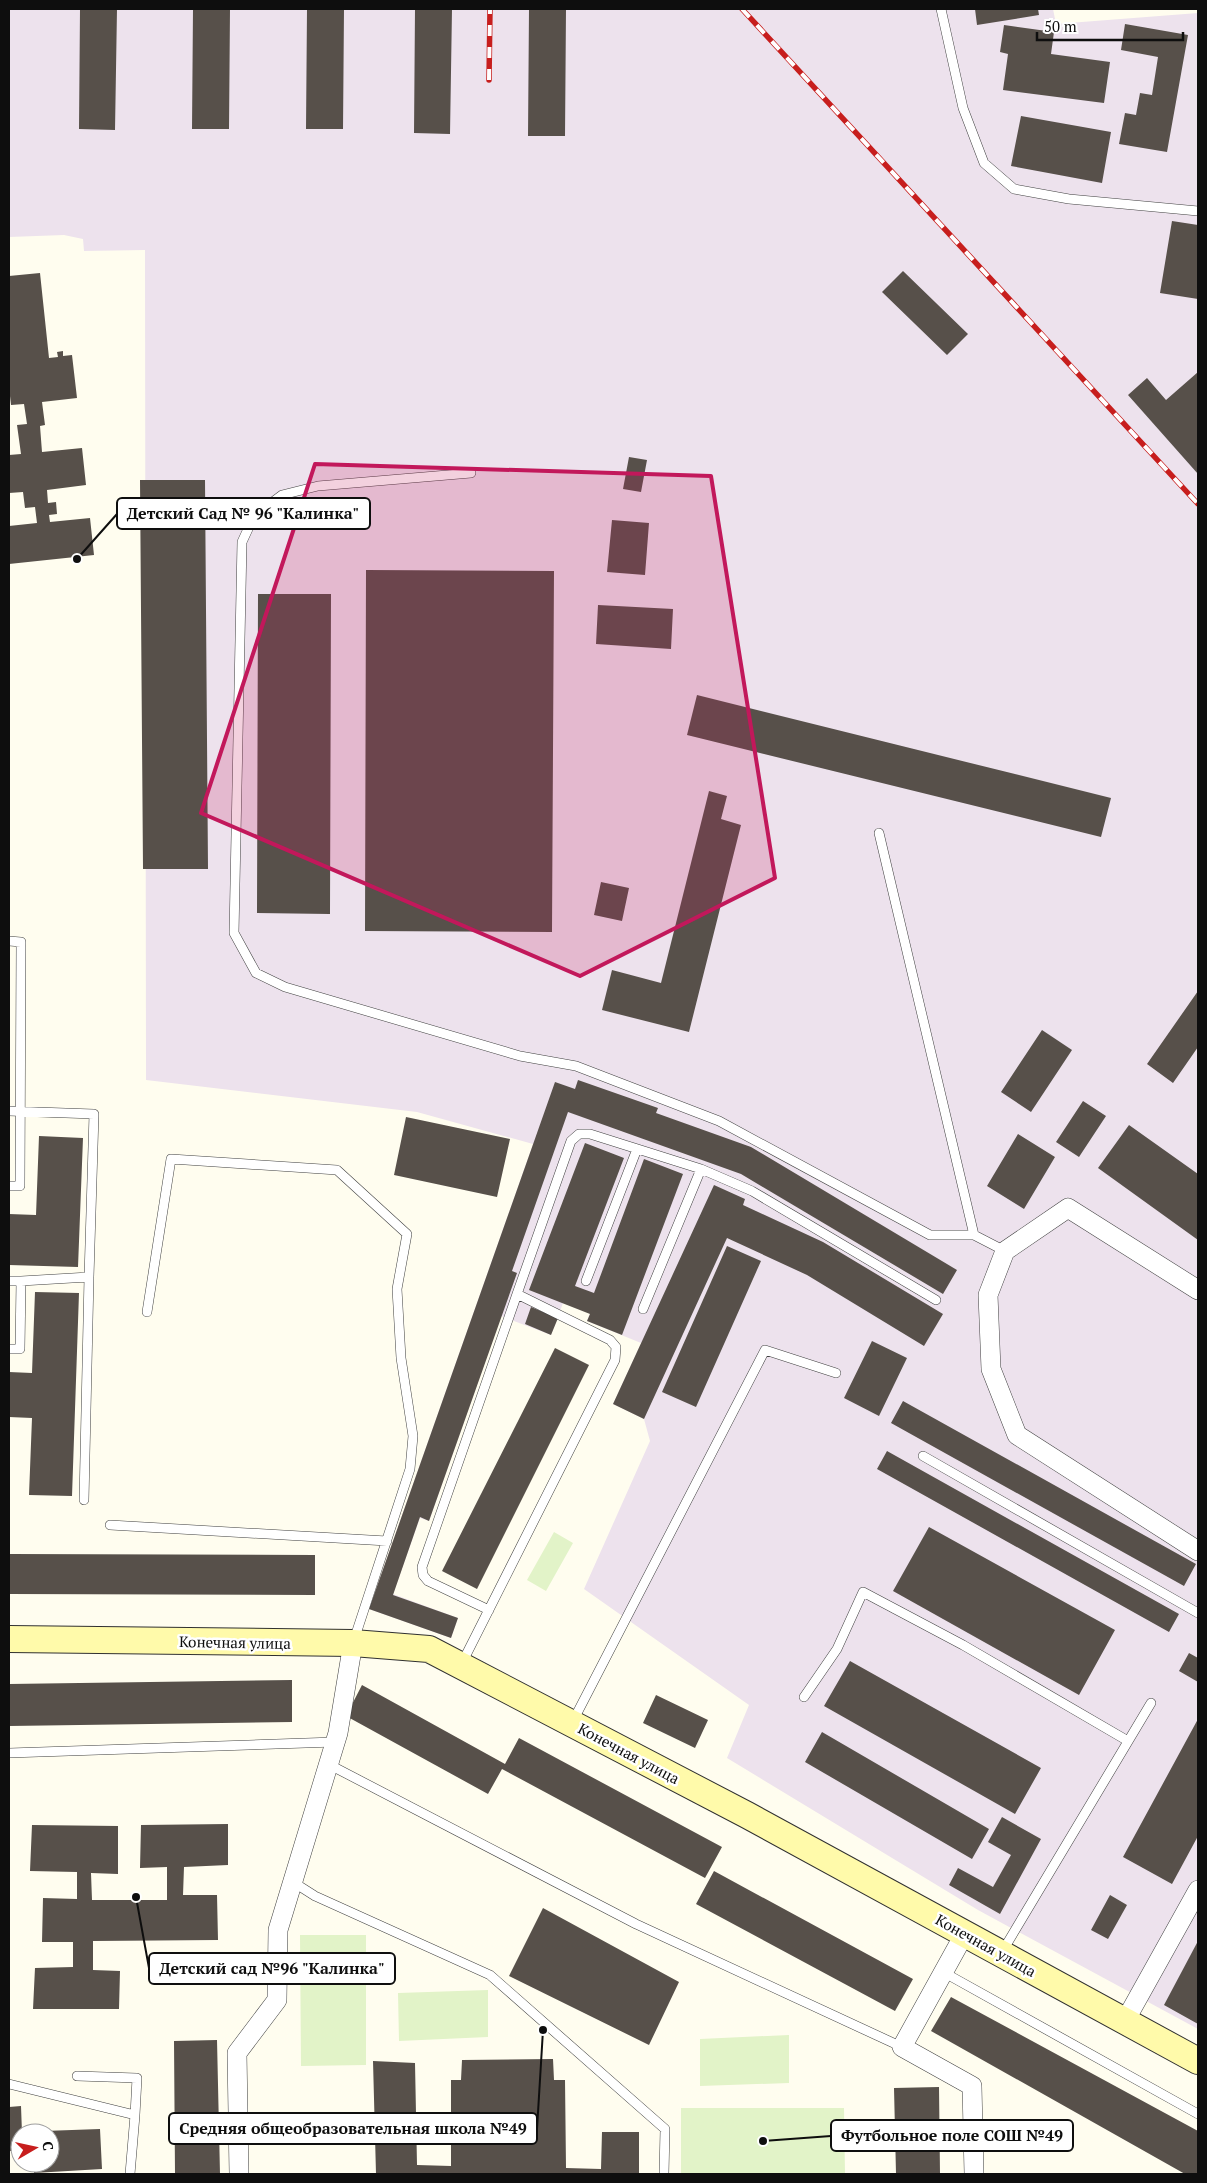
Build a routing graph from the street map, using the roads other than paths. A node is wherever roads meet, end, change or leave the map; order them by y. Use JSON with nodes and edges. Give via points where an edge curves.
{"nodes":[{"id":1,"x":941,"y":9,"type":"edge"},
{"id":2,"x":1198,"y":210,"type":"edge"},
{"id":3,"x":471,"y":473,"type":"dead end"},
{"id":4,"x":879,"y":833,"type":"dead end"},
{"id":5,"x":9,"y":941,"type":"edge"},
{"id":6,"x":9,"y":1111,"type":"edge"},
{"id":7,"x":20,"y":1112,"type":"junction"},
{"id":8,"x":638,"y":1149,"type":"junction"},
{"id":9,"x":701,"y":1170,"type":"junction"},
{"id":10,"x":9,"y":1186,"type":"edge"},
{"id":11,"x":974,"y":1235,"type":"junction"},
{"id":12,"x":1005,"y":1251,"type":"junction"},
{"id":13,"x":89,"y":1277,"type":"junction"},
{"id":14,"x":9,"y":1281,"type":"edge"},
{"id":15,"x":21,"y":1281,"type":"junction"},
{"id":16,"x":586,"y":1281,"type":"dead end"},
{"id":17,"x":1198,"y":1290,"type":"edge"},
{"id":18,"x":517,"y":1294,"type":"junction"},
{"id":19,"x":936,"y":1300,"type":"dead end"},
{"id":20,"x":643,"y":1309,"type":"dead end"},
{"id":21,"x":147,"y":1312,"type":"dead end"},
{"id":22,"x":9,"y":1349,"type":"edge"},
{"id":23,"x":836,"y":1373,"type":"dead end"},
{"id":24,"x":923,"y":1456,"type":"dead end"},
{"id":25,"x":84,"y":1500,"type":"dead end"},
{"id":26,"x":110,"y":1525,"type":"dead end"},
{"id":27,"x":387,"y":1541,"type":"junction"},
{"id":28,"x":1198,"y":1551,"type":"edge"},
{"id":29,"x":489,"y":1610,"type":"junction"},
{"id":30,"x":1198,"y":1613,"type":"edge"},
{"id":31,"x":9,"y":1639,"type":"edge"},
{"id":32,"x":353,"y":1643,"type":"junction"},
{"id":33,"x":461,"y":1666,"type":"junction"},
{"id":34,"x":804,"y":1697,"type":"dead end"},
{"id":35,"x":1151,"y":1703,"type":"dead end"},
{"id":36,"x":572,"y":1724,"type":"junction"},
{"id":37,"x":1128,"y":1741,"type":"junction"},
{"id":38,"x":335,"y":1742,"type":"junction"},
{"id":39,"x":9,"y":1753,"type":"edge"},
{"id":40,"x":328,"y":1764,"type":"junction"},
{"id":41,"x":292,"y":1881,"type":"junction"},
{"id":42,"x":1198,"y":1890,"type":"edge"},
{"id":43,"x":964,"y":1933,"type":"junction"},
{"id":44,"x":1001,"y":1953,"type":"junction"},
{"id":45,"x":943,"y":1972,"type":"junction"},
{"id":46,"x":1125,"y":2021,"type":"junction"},
{"id":47,"x":902,"y":2046,"type":"junction"},
{"id":48,"x":1198,"y":2061,"type":"edge"},
{"id":49,"x":78,"y":2076,"type":"dead end"},
{"id":50,"x":9,"y":2084,"type":"edge"},
{"id":51,"x":1198,"y":2114,"type":"edge"},
{"id":52,"x":134,"y":2116,"type":"junction"},
{"id":53,"x":130,"y":2174,"type":"edge"},
{"id":54,"x":239,"y":2174,"type":"edge"},
{"id":55,"x":664,"y":2174,"type":"edge"},
{"id":56,"x":974,"y":2174,"type":"edge"}],
"edges":[{"from":1,"to":2,"type":"lane","via":[[963,108],[984,163],[1014,189],[1069,199]]},
{"from":3,"to":11,"type":"lane","via":[[318,486],[282,496],[254,516],[242,542],[234,933],[256,973],[285,987],[520,1056],[576,1066],[719,1120],[930,1235]]},
{"from":4,"to":11,"type":"lane"},
{"from":5,"to":7,"type":"lane","via":[[21,942]]},
{"from":6,"to":7,"type":"lane"},
{"from":7,"to":10,"type":"lane","via":[[20,1186]]},
{"from":7,"to":13,"type":"lane","via":[[94,1114]]},
{"from":8,"to":9,"type":"lane"},
{"from":8,"to":16,"type":"lane"},
{"from":8,"to":18,"type":"lane","via":[[590,1134],[579,1134],[571,1141]]},
{"from":9,"to":19,"type":"lane","via":[[752,1192]]},
{"from":9,"to":20,"type":"lane"},
{"from":11,"to":12,"type":"lane"},
{"from":12,"to":17,"type":"street","via":[[1068,1208]]},
{"from":12,"to":28,"type":"street","via":[[988,1295],[992,1369],[1018,1436]]},
{"from":13,"to":15,"type":"lane"},
{"from":13,"to":25,"type":"lane"},
{"from":14,"to":15,"type":"lane"},
{"from":15,"to":22,"type":"lane","via":[[20,1349]]},
{"from":18,"to":29,"type":"lane","via":[[422,1567],[428,1581]]},
{"from":18,"to":29,"type":"lane","via":[[610,1340],[616,1347],[615,1360]]},
{"from":21,"to":27,"type":"lane","via":[[171,1159],[337,1170],[407,1234],[397,1289],[401,1358],[413,1452]]},
{"from":23,"to":36,"type":"lane","via":[[765,1350]]},
{"from":24,"to":30,"type":"lane"},
{"from":26,"to":27,"type":"lane"},
{"from":27,"to":32,"type":"lane"},
{"from":29,"to":33,"type":"lane"},
{"from":31,"to":32,"type":"street","name":"Конечная улица"},
{"from":32,"to":33,"type":"street","name":"Конечная улица","via":[[429,1649]]},
{"from":32,"to":38,"type":"street"},
{"from":33,"to":36,"type":"street","name":"Конечная улица"},
{"from":34,"to":37,"type":"lane","via":[[836,1649],[862,1592],[963,1645]]},
{"from":35,"to":37,"type":"lane"},
{"from":36,"to":43,"type":"street","name":"Конечная улица"},
{"from":37,"to":44,"type":"lane"},
{"from":38,"to":39,"type":"lane"},
{"from":38,"to":40,"type":"street"},
{"from":40,"to":41,"type":"street"},
{"from":40,"to":47,"type":"lane","via":[[636,1924]]},
{"from":41,"to":54,"type":"street","via":[[278,1930],[277,2000],[237,2053]]},
{"from":41,"to":55,"type":"lane","via":[[315,1896],[490,1975],[665,2129]]},
{"from":42,"to":46,"type":"street"},
{"from":43,"to":44,"type":"street","name":"Конечная улица"},
{"from":43,"to":45,"type":"street"},
{"from":44,"to":46,"type":"street","name":"Конечная улица"},
{"from":45,"to":47,"type":"street"},
{"from":45,"to":51,"type":"lane"},
{"from":46,"to":48,"type":"street","name":"Конечная улица"},
{"from":47,"to":56,"type":"street","via":[[972,2086]]},
{"from":49,"to":52,"type":"lane","via":[[137,2078]]},
{"from":50,"to":52,"type":"lane"},
{"from":52,"to":53,"type":"lane"}]}
